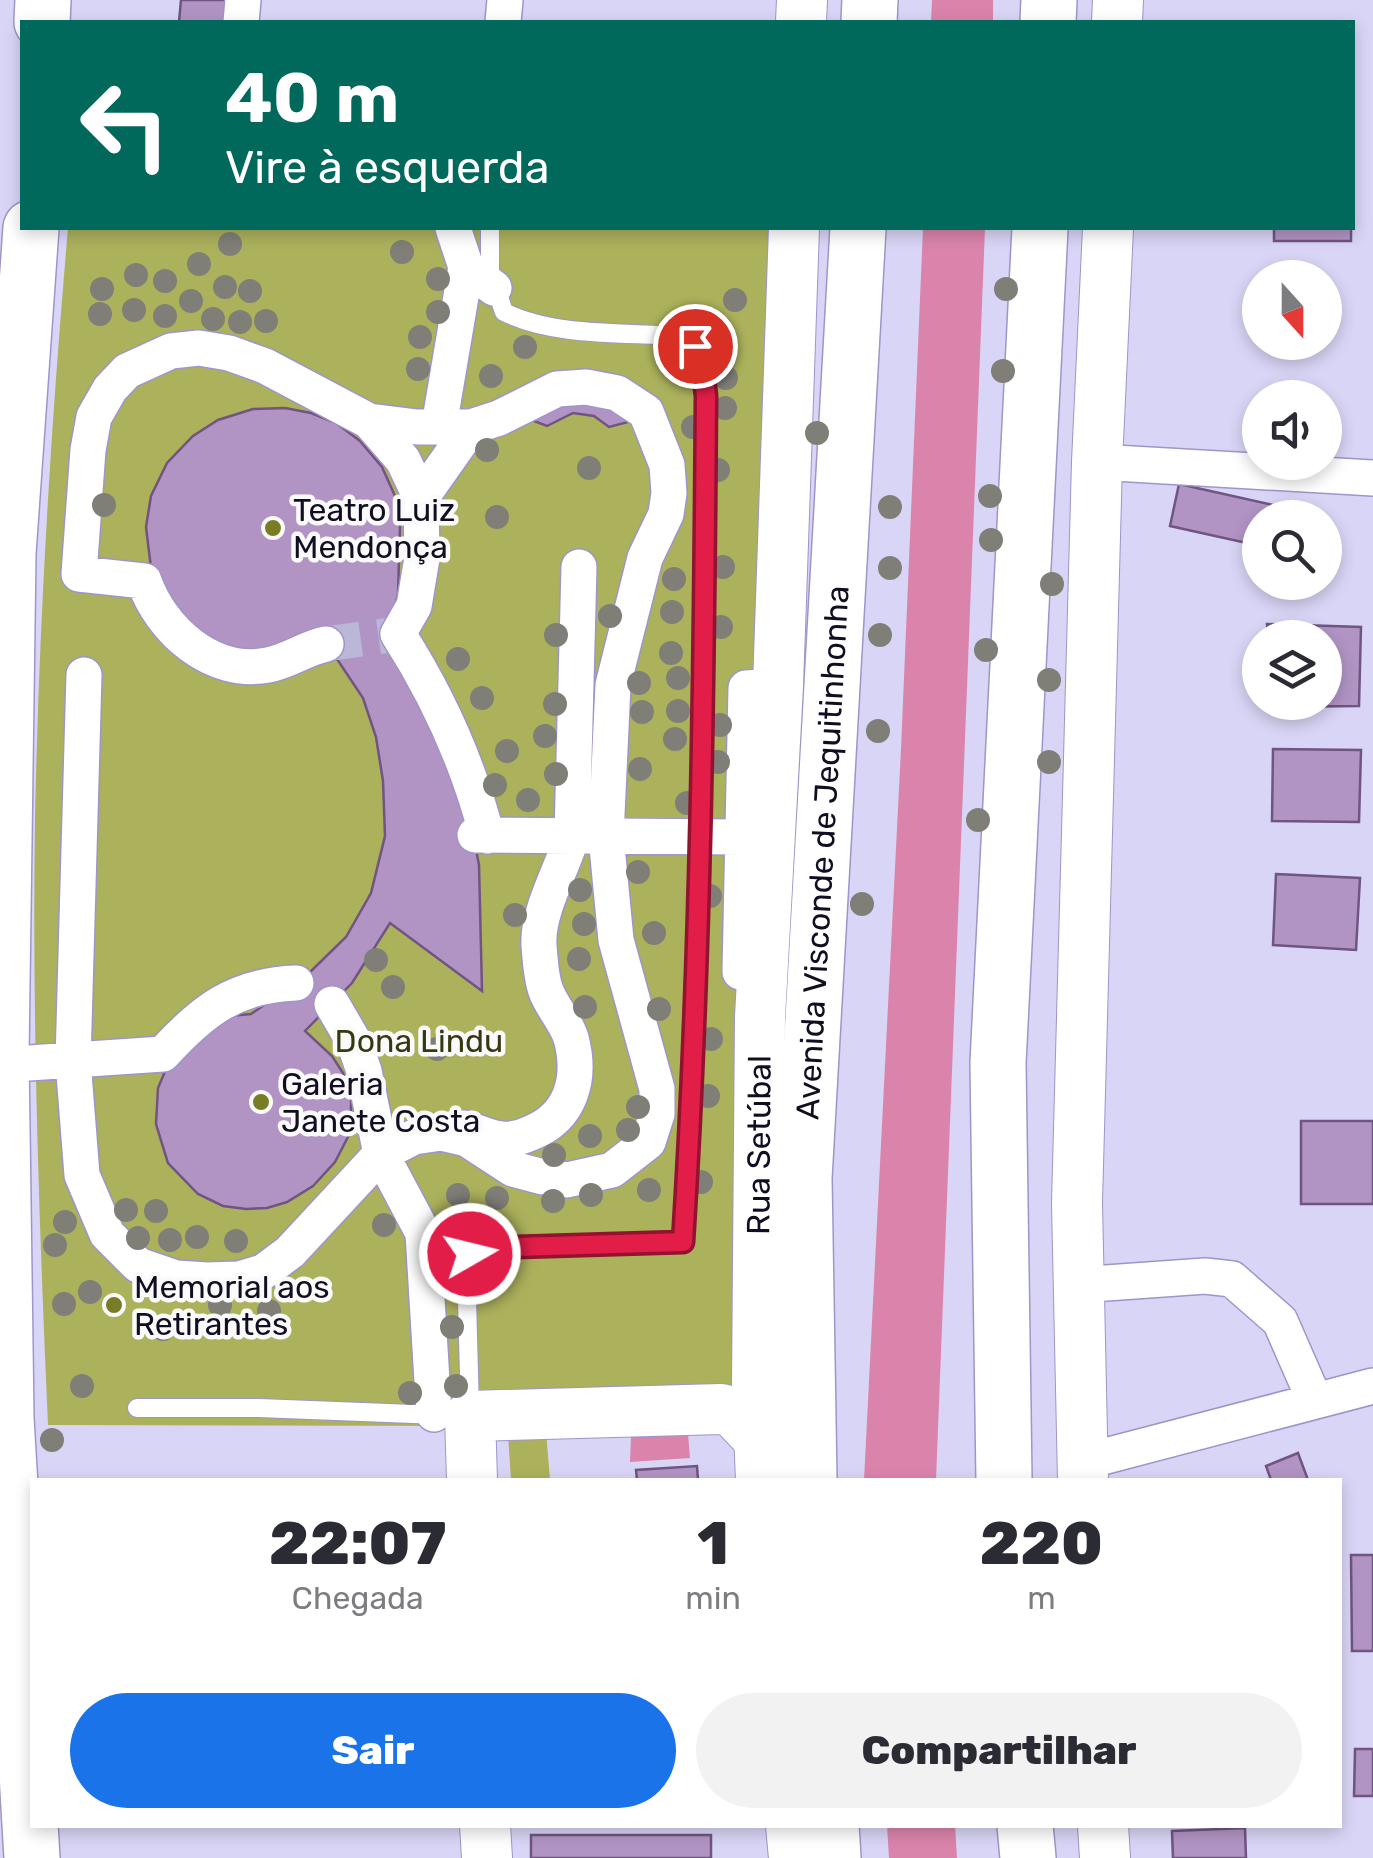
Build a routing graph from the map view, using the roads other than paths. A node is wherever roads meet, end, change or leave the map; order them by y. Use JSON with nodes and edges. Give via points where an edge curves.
{"nodes":[{"id":1,"x":31,"y":230,"type":"edge"},
{"id":2,"x":454,"y":230,"type":"edge"},
{"id":3,"x":490,"y":230,"type":"edge"},
{"id":4,"x":794,"y":230,"type":"edge"},
{"id":5,"x":858,"y":230,"type":"edge"},
{"id":6,"x":1040,"y":230,"type":"edge"},
{"id":7,"x":1108,"y":230,"type":"edge"},
{"id":8,"x":480,"y":278,"type":"junction"},
{"id":9,"x":369,"y":421,"type":"junction"},
{"id":10,"x":455,"y":427,"type":"junction"},
{"id":11,"x":1097,"y":462,"type":"junction"},
{"id":12,"x":1373,"y":478,"type":"edge"},
{"id":13,"x":421,"y":498,"type":"junction"},
{"id":14,"x":8,"y":553,"type":"junction"},
{"id":15,"x":578,"y":567,"type":"dead end"},
{"id":16,"x":30,"y":607,"type":"dead end"},
{"id":17,"x":326,"y":644,"type":"tunnel mouth"},
{"id":18,"x":84,"y":675,"type":"dead end"},
{"id":19,"x":589,"y":836,"type":"junction"},
{"id":20,"x":702,"y":837,"type":"junction"},
{"id":21,"x":755,"y":849,"type":"junction"},
{"id":22,"x":296,"y":983,"type":"dead end"},
{"id":23,"x":332,"y":1004,"type":"dead end"},
{"id":24,"x":29,"y":1061,"type":"dead end"},
{"id":25,"x":73,"y":1061,"type":"junction"},
{"id":26,"x":22,"y":1106,"type":"dead end"},
{"id":27,"x":380,"y":1149,"type":"junction"},
{"id":28,"x":4,"y":1156,"type":"junction"},
{"id":29,"x":1078,"y":1285,"type":"junction"},
{"id":30,"x":1373,"y":1386,"type":"edge"},
{"id":31,"x":1315,"y":1401,"type":"junction"},
{"id":32,"x":137,"y":1408,"type":"dead end"},
{"id":33,"x":452,"y":1415,"type":"junction"},
{"id":34,"x":749,"y":1428,"type":"edge"},
{"id":35,"x":1083,"y":1471,"type":"edge"},
{"id":36,"x":471,"y":1478,"type":"edge"},
{"id":37,"x":809,"y":1478,"type":"edge"},
{"id":38,"x":1004,"y":1478,"type":"edge"},
{"id":39,"x":22,"y":1508,"type":"edge"},
{"id":40,"x":30,"y":1788,"type":"edge"},
{"id":41,"x":31,"y":1828,"type":"edge"},
{"id":42,"x":485,"y":1828,"type":"edge"},
{"id":43,"x":791,"y":1828,"type":"edge"},
{"id":44,"x":830,"y":1828,"type":"edge"},
{"id":45,"x":1025,"y":1828,"type":"edge"},
{"id":46,"x":1103,"y":1828,"type":"edge"},
{"id":47,"x":32,"y":1858,"type":"edge"},
{"id":48,"x":486,"y":1858,"type":"edge"},
{"id":49,"x":794,"y":1858,"type":"edge"},
{"id":50,"x":833,"y":1858,"type":"edge"},
{"id":51,"x":1028,"y":1858,"type":"edge"},
{"id":52,"x":1104,"y":1858,"type":"edge"}],
"edges":[{"from":1,"to":14,"type":"main road"},
{"from":2,"to":8,"type":"street","via":[[460,255]]},
{"from":3,"to":8,"type":"lane","via":[[490,271]]},
{"from":4,"to":21,"type":"street","name":"Avenida Visconde de Jequitinhonha","via":[[778,686]]},
{"from":5,"to":37,"type":"main road","name":"Avenida Visconde de Jequitinhonha","via":[[804,1178]]},
{"from":6,"to":38,"type":"main road","via":[[998,1063]]},
{"from":7,"to":11,"type":"street"},
{"from":8,"to":10,"type":"street"},
{"from":8,"to":20,"type":"lane","via":[[504,312],[526,323],[679,336],[695,346],[702,362]]},
{"from":9,"to":10,"type":"street"},
{"from":9,"to":13,"type":"street","via":[[403,460]]},
{"from":9,"to":17,"type":"street","via":[[265,366],[229,353],[185,349],[127,371],[94,417],[79,574],[144,580],[160,614],[192,647],[240,666],[286,661]]},
{"from":10,"to":13,"type":"street"},
{"from":10,"to":19,"type":"street","via":[[499,418],[555,390],[586,387],[616,393],[646,412],[662,452],[666,514],[645,558],[613,685]]},
{"from":11,"to":12,"type":"street"},
{"from":11,"to":29,"type":"street"},
{"from":13,"to":19,"type":"street","via":[[414,606],[398,634],[460,747],[481,836]]},
{"from":14,"to":16,"type":"lane"},
{"from":14,"to":28,"type":"main road"},
{"from":15,"to":19,"type":"street"},
{"from":18,"to":25,"type":"street"},
{"from":19,"to":20,"type":"street"},
{"from":19,"to":27,"type":"street","via":[[566,860],[542,916],[539,942],[544,988],[573,1054],[563,1112],[522,1137],[501,1140],[436,1125],[414,1128]]},
{"from":19,"to":27,"type":"street","via":[[658,1089],[648,1142],[612,1170],[567,1180],[513,1169],[466,1140],[440,1133]]},
{"from":20,"to":21,"type":"street"},
{"from":20,"to":33,"type":"lane","via":[[683,1242],[483,1248],[470,1254]]},
{"from":21,"to":34,"type":"street","name":"Rua Setúbal","via":[[760,1017]]},
{"from":22,"to":25,"type":"street","via":[[247,991],[220,1004],[184,1028],[163,1054]]},
{"from":23,"to":27,"type":"street","via":[[364,1071]]},
{"from":24,"to":25,"type":"street"},
{"from":25,"to":27,"type":"street","via":[[82,1175],[95,1212],[138,1265],[176,1278],[263,1272],[290,1252]]},
{"from":26,"to":28,"type":"lane"},
{"from":27,"to":33,"type":"street","via":[[423,1233]]},
{"from":28,"to":39,"type":"main road","via":[[2,1306]]},
{"from":29,"to":31,"type":"street","via":[[1232,1279],[1280,1321]]},
{"from":29,"to":35,"type":"street"},
{"from":30,"to":31,"type":"street"},
{"from":31,"to":35,"type":"street"},
{"from":32,"to":33,"type":"lane"},
{"from":33,"to":34,"type":"street","name":"Rua Setúbal"},
{"from":33,"to":36,"type":"street"},
{"from":39,"to":40,"type":"main road"},
{"from":41,"to":47,"type":"main road"},
{"from":42,"to":48,"type":"street"},
{"from":43,"to":49,"type":"street"},
{"from":44,"to":50,"type":"main road"},
{"from":45,"to":51,"type":"main road"},
{"from":46,"to":52,"type":"street"}]}
